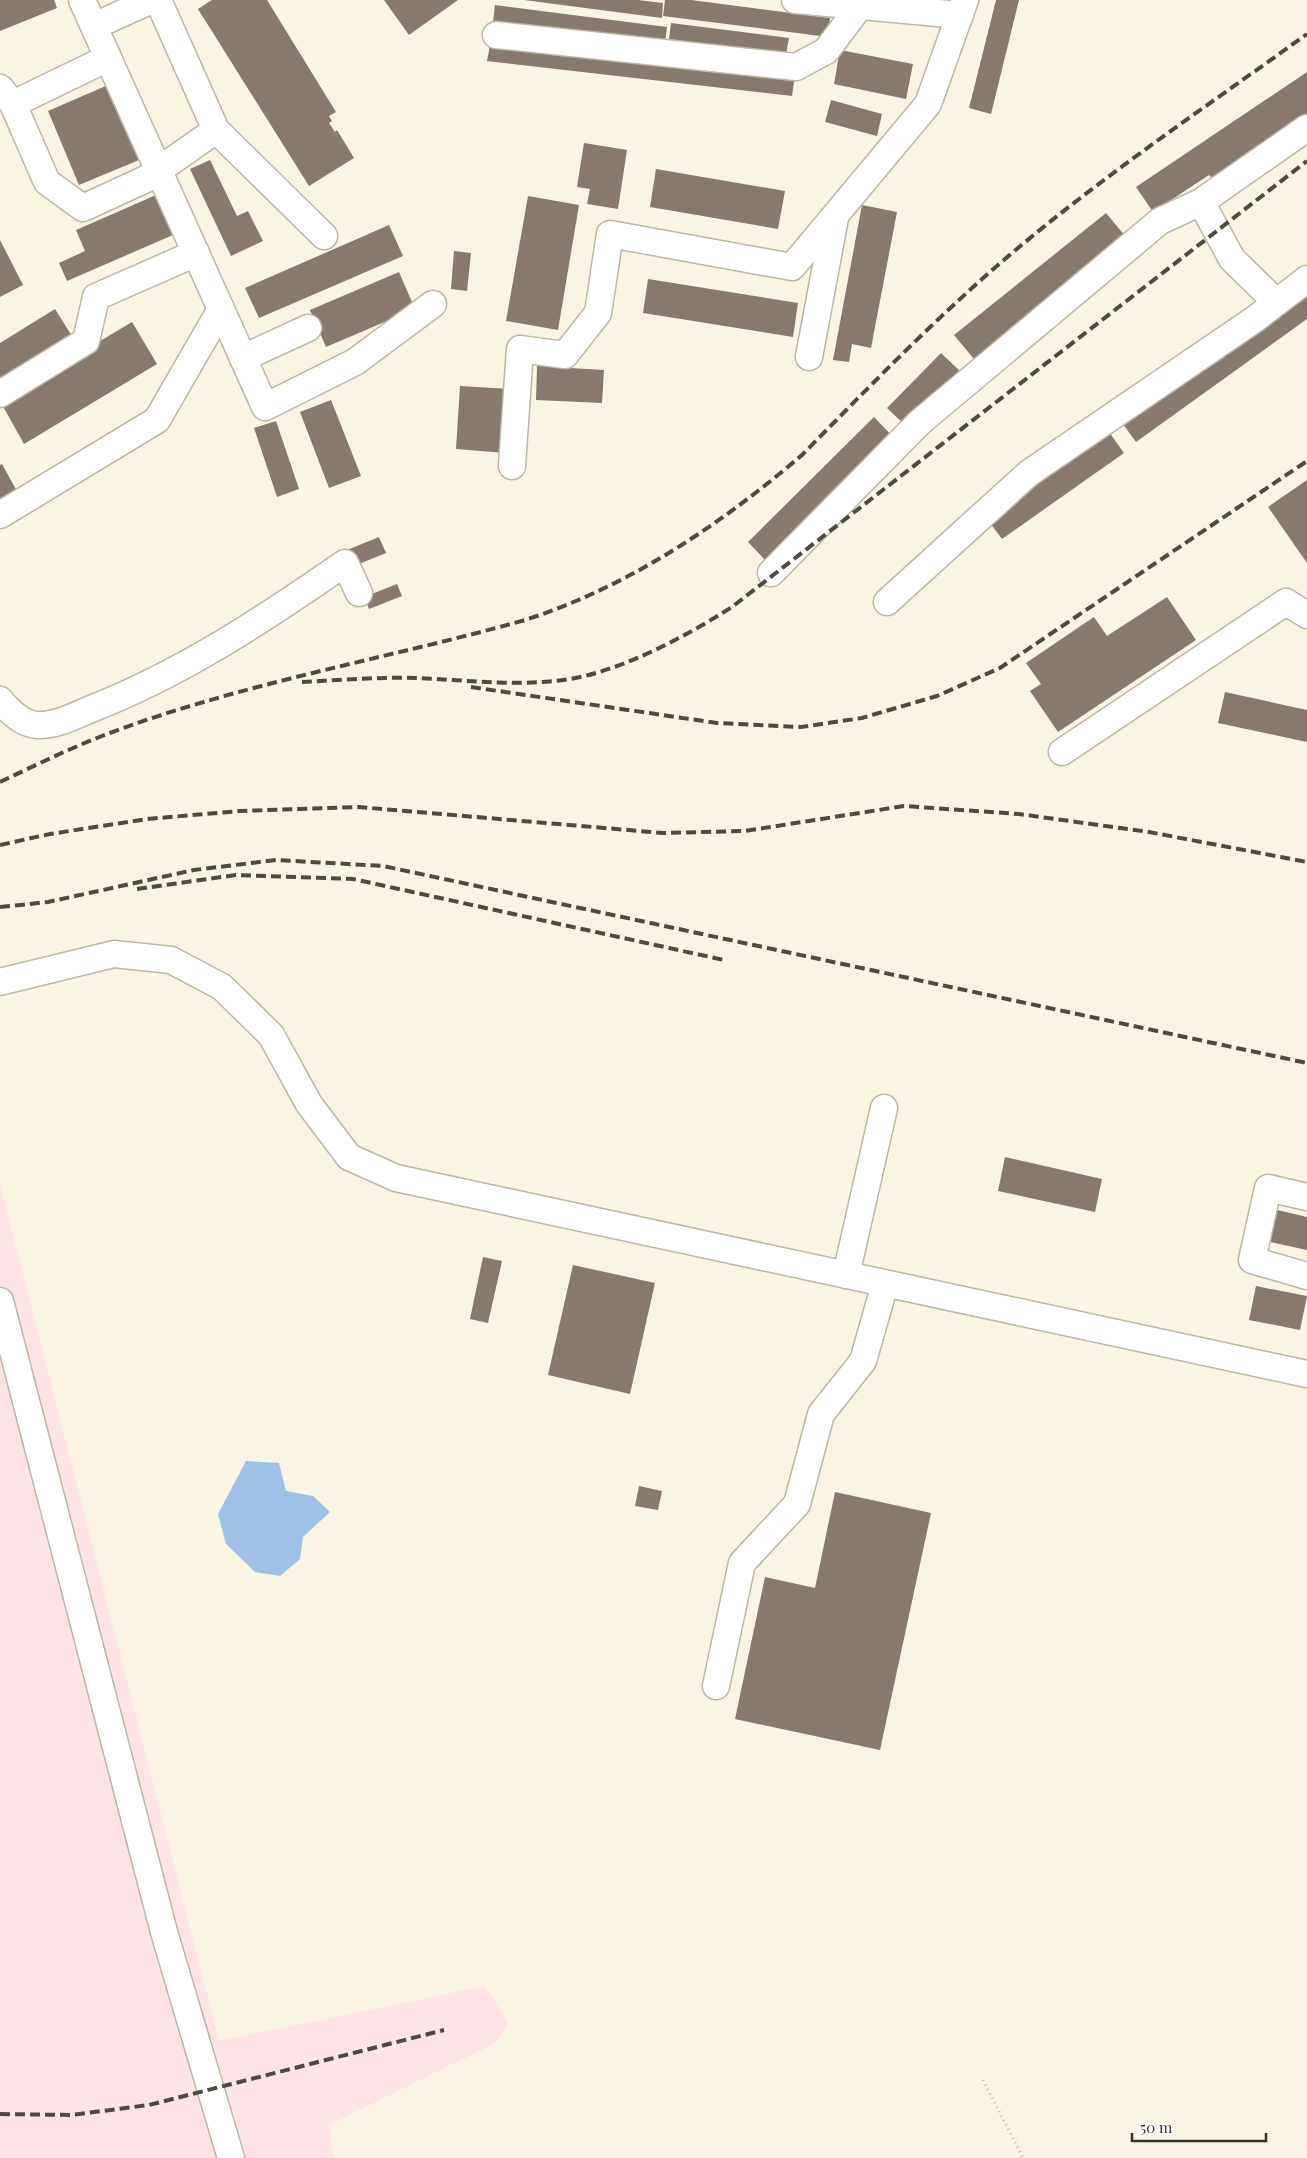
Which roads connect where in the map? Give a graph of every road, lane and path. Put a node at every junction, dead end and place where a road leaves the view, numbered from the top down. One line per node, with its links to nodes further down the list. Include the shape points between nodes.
1 (82, 0): 7 (street)
2 (152, 0): 7 (street)
3 (158, 0): 12 (street)
4 (795, 0): 5 (street)
5 (860, 6): 6 (street); 8 (street, via 826,51 796,67)
6 (963, 8): 15 (street, via 928,104)
7 (94, 26): 9 (street)
8 (496, 35)
9 (108, 58): 10 (street); 13 (street)
10 (7, 96): 13 (street, via 47,182 83,208)
11 (1307, 128): 14 (street)
12 (216, 130): 13 (street); 16 (street)
13 (158, 171): 17 (street)
14 (1201, 202): 19 (street, via 1232,259); 28 (street, via 1160,221 920,422)
15 (835, 216): 23 (street); 26 (street, via 792,267 610,234 598,313 565,355 520,349)
16 (324, 236)
17 (196, 254): 21 (street); 25 (street, via 96,297 86,341)
18 (1307, 279): 19 (street)
19 (1276, 302): 30 (street, via 1029,473)
20 (433, 304): 24 (street, via 354,362 265,407)
21 (221, 309): 24 (street); 27 (street, via 156,420)
22 (308, 328): 24 (street)
23 (809, 357)
24 (243, 358)
25 (0, 394)
26 (512, 466)
27 (0, 515)
28 (771, 573)
29 (359, 593): 32 (street, via 345,563 202,657 129,695 56,723 35,725 11,713)
30 (887, 602)
31 (1307, 615): 33 (street, via 1286,602)
32 (0, 700)
33 (1062, 752)
34 (0, 982): 37 (street, via 114,954 170,960 222,987 271,1036 309,1104 349,1157 396,1178)
35 (884, 1108): 37 (street)
36 (1307, 1197): 38 (street, via 1268,1188 1252,1260)
37 (846, 1275): 39 (street)
38 (1307, 1276)
39 (885, 1284): 41 (street); 42 (street, via 863,1361 821,1414 797,1504 742,1563)
40 (0, 1301): 44 (street, via 164,1932)
41 (1307, 1374)
42 (716, 1686)
43 (983, 2080): 45 (path)
44 (231, 2158)
45 (1023, 2158)

